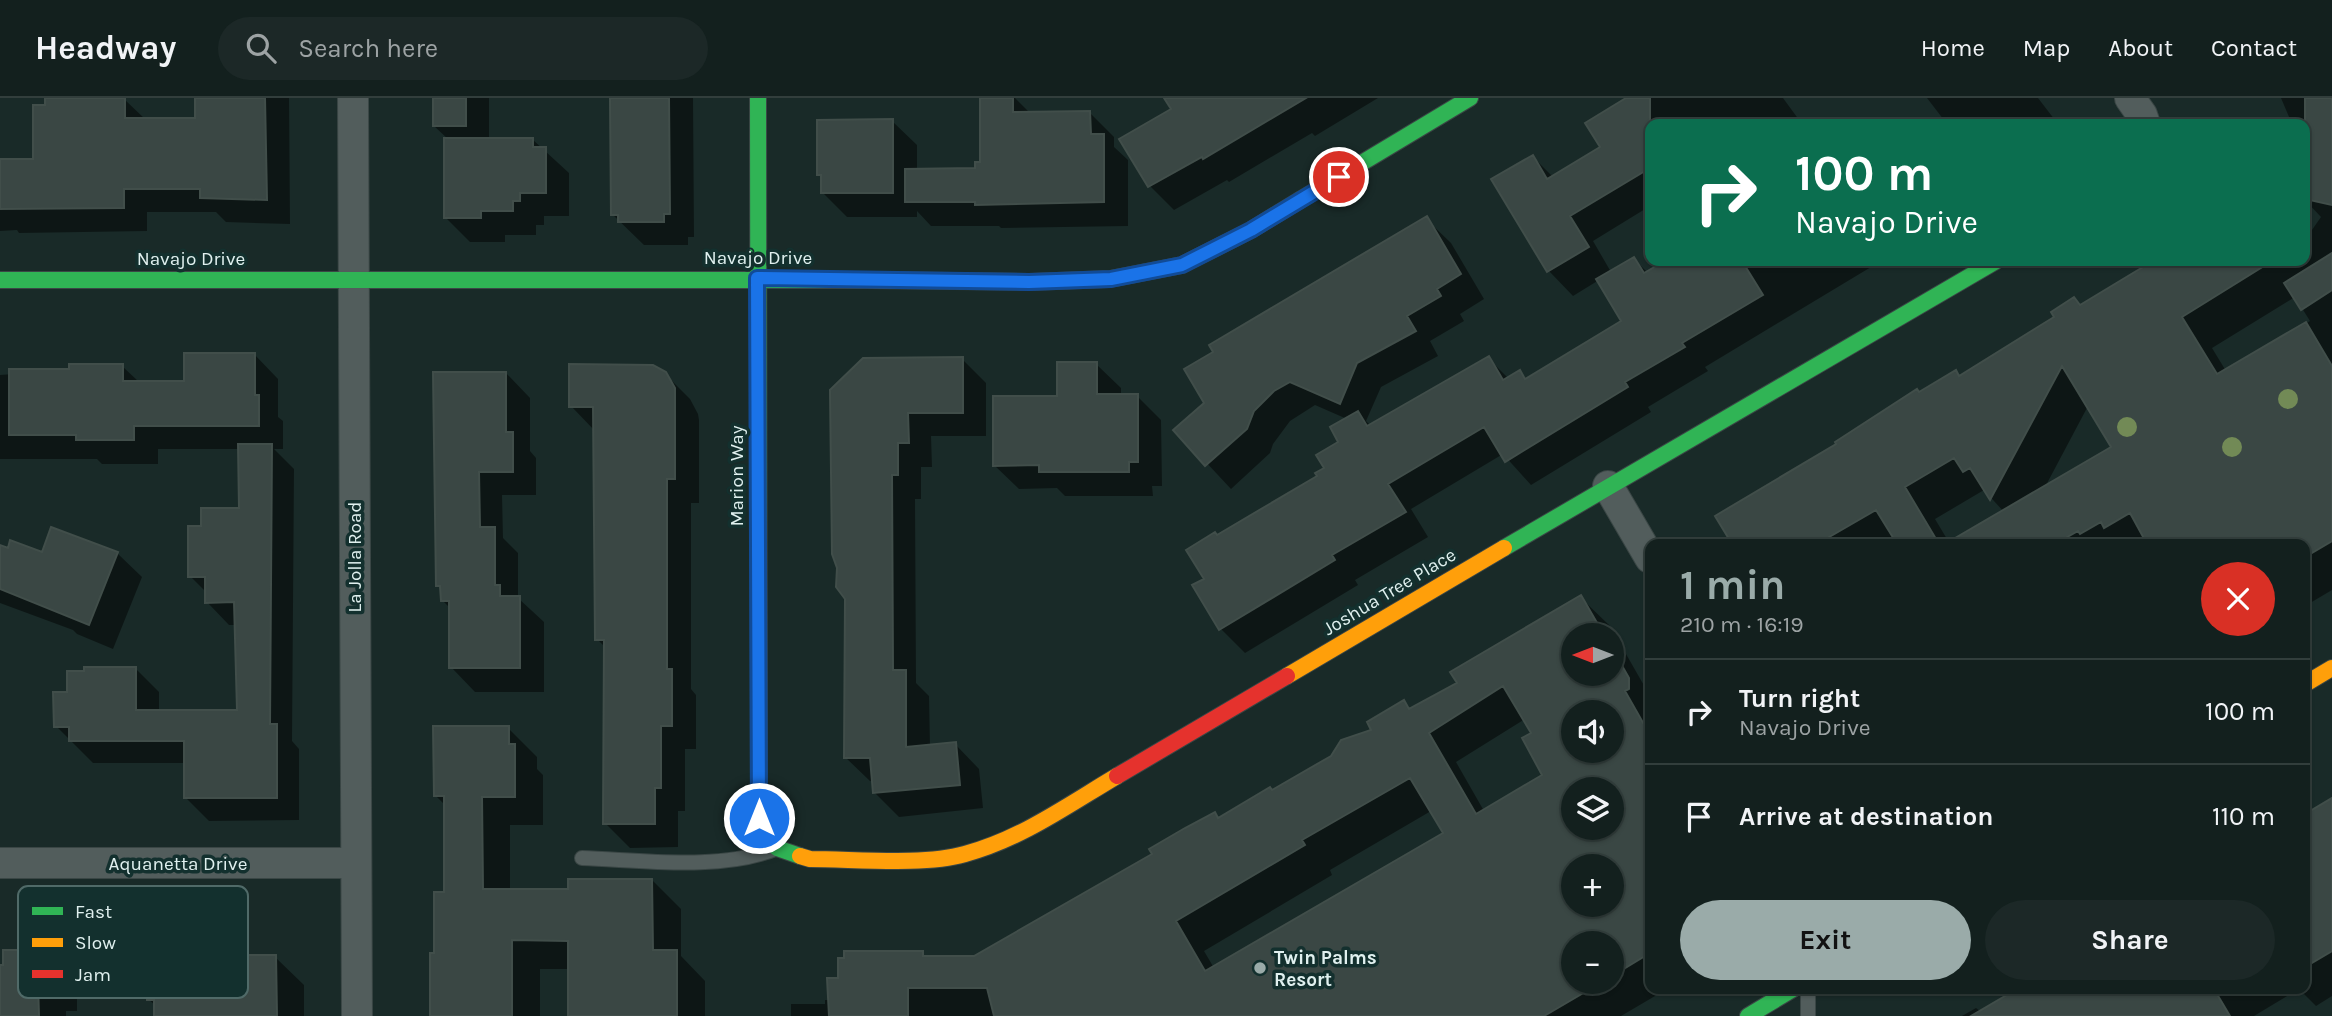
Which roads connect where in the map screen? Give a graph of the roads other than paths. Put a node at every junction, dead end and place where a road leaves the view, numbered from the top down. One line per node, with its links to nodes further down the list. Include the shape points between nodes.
1 (353, 98): 7 (street, La Jolla Road)
2 (758, 98): 8 (street, Marion Way)
3 (1470, 98): 8 (street, Navajo Drive, via 1251,230 1182,265 1111,279 1029,282)
4 (2130, 98): 5 (street)
5 (2143, 119)
6 (1987, 266): 10 (street, Joshua Tree Place)
7 (353, 278): 8 (street, Navajo Drive); 9 (street, Navajo Drive); 17 (street, La Jolla Road)
8 (757, 278): 14 (street, Marion Way, via 759,818)
9 (0, 280)
10 (1608, 486): 11 (street); 14 (street, Joshua Tree Place, via 1013,838 963,855 913,860 810,859)
11 (1645, 549)
12 (2332, 668): 13 (street)
13 (2310, 681)
14 (777, 848): 15 (lane, via 755,857 713,862)
15 (582, 858)
16 (0, 863): 17 (street, Aquanetta Drive)
17 (356, 863): 20 (street, La Jolla Road)
18 (1785, 994): 21 (street)
19 (1808, 994): 22 (lane)
20 (356, 1016)
21 (1748, 1016)
22 (1808, 1016)

